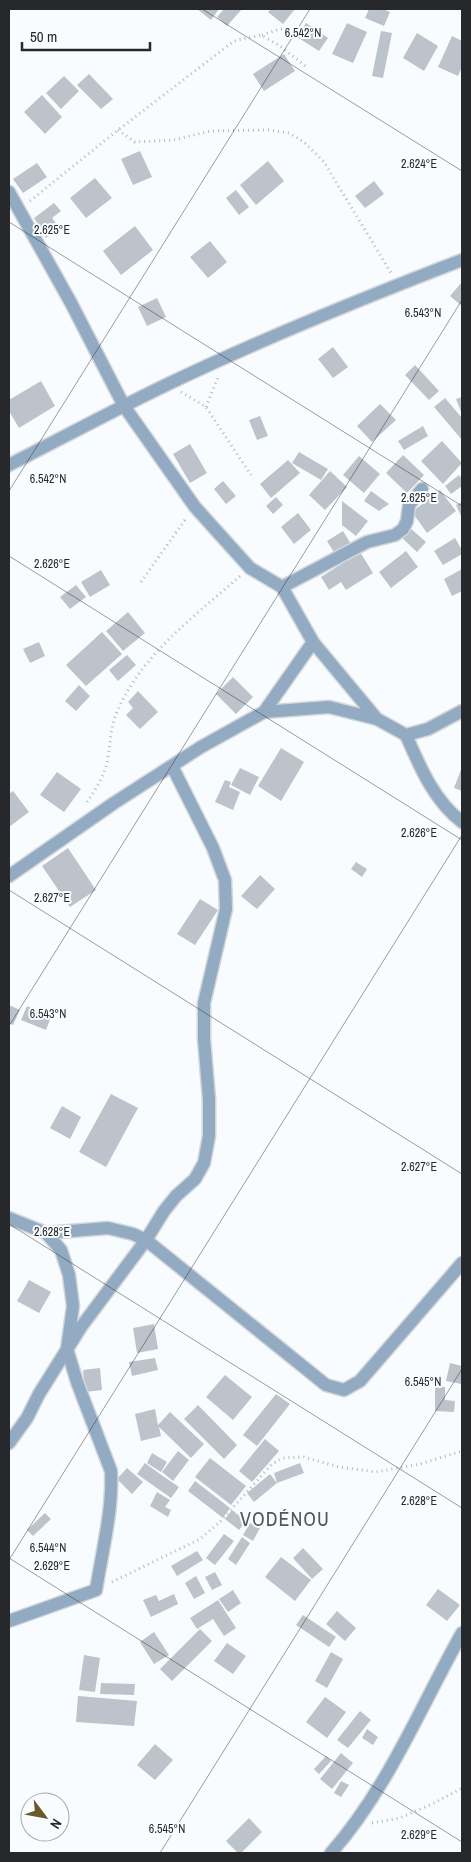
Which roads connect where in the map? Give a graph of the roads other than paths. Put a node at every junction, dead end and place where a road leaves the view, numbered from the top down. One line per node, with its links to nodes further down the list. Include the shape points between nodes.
1 (9, 192): 3 (street)
2 (462, 260): 3 (street, via 225,358)
3 (124, 406): 4 (street); 6 (street, via 195,507 250,568)
4 (9, 465)
5 (422, 489): 6 (street, via 409,505 403,529 395,535 367,542)
6 (282, 587): 7 (street)
7 (313, 642): 9 (street); 10 (street)
8 (462, 711): 11 (street, via 428,729)
9 (264, 712): 10 (street, via 330,707); 12 (street)
10 (378, 719): 11 (street)
11 (406, 735): 13 (street, via 424,776)
12 (172, 766): 14 (street); 17 (street, via 213,848 225,880 226,909 204,1003 209,1099 209,1136 204,1163 195,1179 164,1211)
13 (462, 822)
14 (9, 876)
15 (9, 1218): 16 (street)
16 (46, 1233): 17 (street, via 108,1228); 19 (street, via 61,1250 70,1274 73,1306)
17 (146, 1240): 18 (street, via 326,1385 344,1390 360,1381); 19 (street)
18 (462, 1263)
19 (67, 1349): 20 (street); 21 (street, via 110,1471 106,1528 96,1590)
20 (9, 1443)
21 (9, 1621)
22 (462, 1633): 23 (street, via 390,1769 354,1826)
23 (331, 1853)

